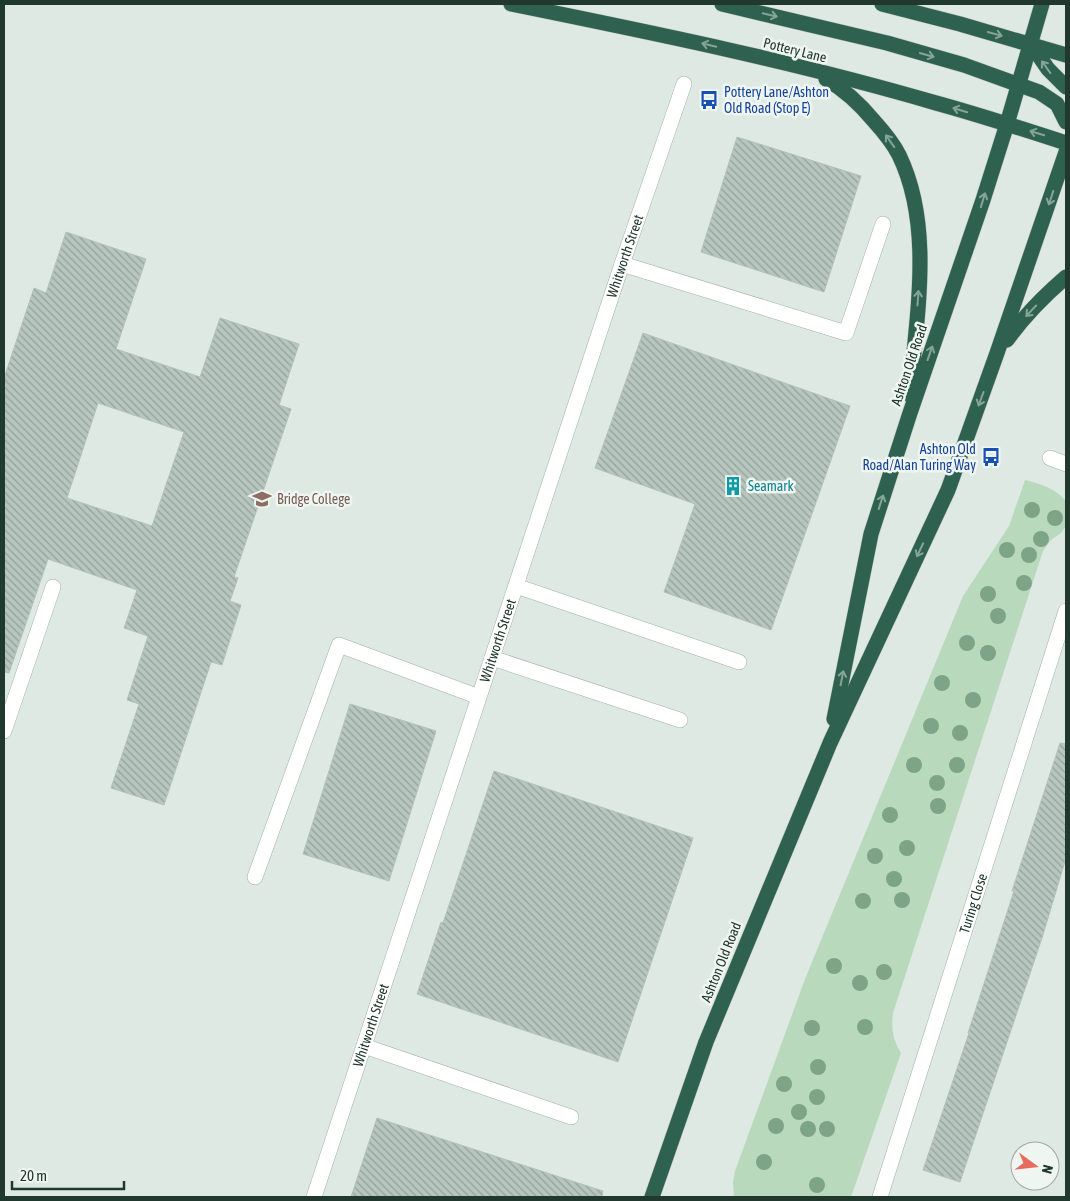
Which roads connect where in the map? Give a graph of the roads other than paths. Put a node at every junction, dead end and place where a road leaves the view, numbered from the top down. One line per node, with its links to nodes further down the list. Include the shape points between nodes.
1 (512, 4): 7 (highway, Pottery Lane, one-way to 1)
2 (722, 4): 9 (highway, one-way to 9, via 887,43)
3 (882, 4): 5 (highway, one-way to 5)
4 (1042, 4): 5 (highway, Ashton Old Road)
5 (1030, 43): 6 (highway); 9 (highway, Ashton Old Road); 10 (highway, one-way to 5, via 1048,69)
6 (1066, 55)
7 (807, 69): 12 (highway, Pottery Lane, one-way to 7); 19 (highway, one-way to 7, via 920,243 910,186 898,153 859,104 840,87)
8 (684, 84): 16 (street, Whitworth Street)
9 (1018, 84): 11 (highway, via 1057,104); 12 (highway, Ashton Old Road)
10 (1066, 87)
11 (1066, 122)
12 (1007, 124): 13 (highway, Pottery Lane, one-way to 12); 19 (highway, Ashton Old Road, one-way to 12)
13 (1066, 143)
14 (1066, 152): 18 (highway, Ashton Old Road, one-way to 18)
15 (882, 224): 16 (street, via 846,333)
16 (622, 264): 23 (street, Whitworth Street)
17 (1066, 277): 18 (highway, one-way to 18, via 1017,326)
18 (997, 353): 30 (highway, Ashton Old Road, one-way to 30, via 948,490)
19 (909, 416): 30 (highway, Ashton Old Road, one-way to 19, via 871,534)
20 (1050, 458): 21 (street)
21 (1066, 464)
22 (52, 586): 29 (street)
23 (516, 586): 25 (street, Whitworth Street); 26 (street)
24 (1066, 611): 36 (street, Turing Close)
25 (492, 658): 27 (street, Whitworth Street); 28 (street)
26 (739, 662)
27 (479, 697): 31 (street, via 339,645); 32 (street, Whitworth Street)
28 (680, 720)
29 (4, 731)
30 (830, 743): 35 (highway, Ashton Old Road, via 706,1042)
31 (255, 877)
32 (364, 1046): 33 (street); 34 (street, Whitworth Street)
33 (571, 1117)
34 (314, 1197)
35 (652, 1197)
36 (880, 1197)

